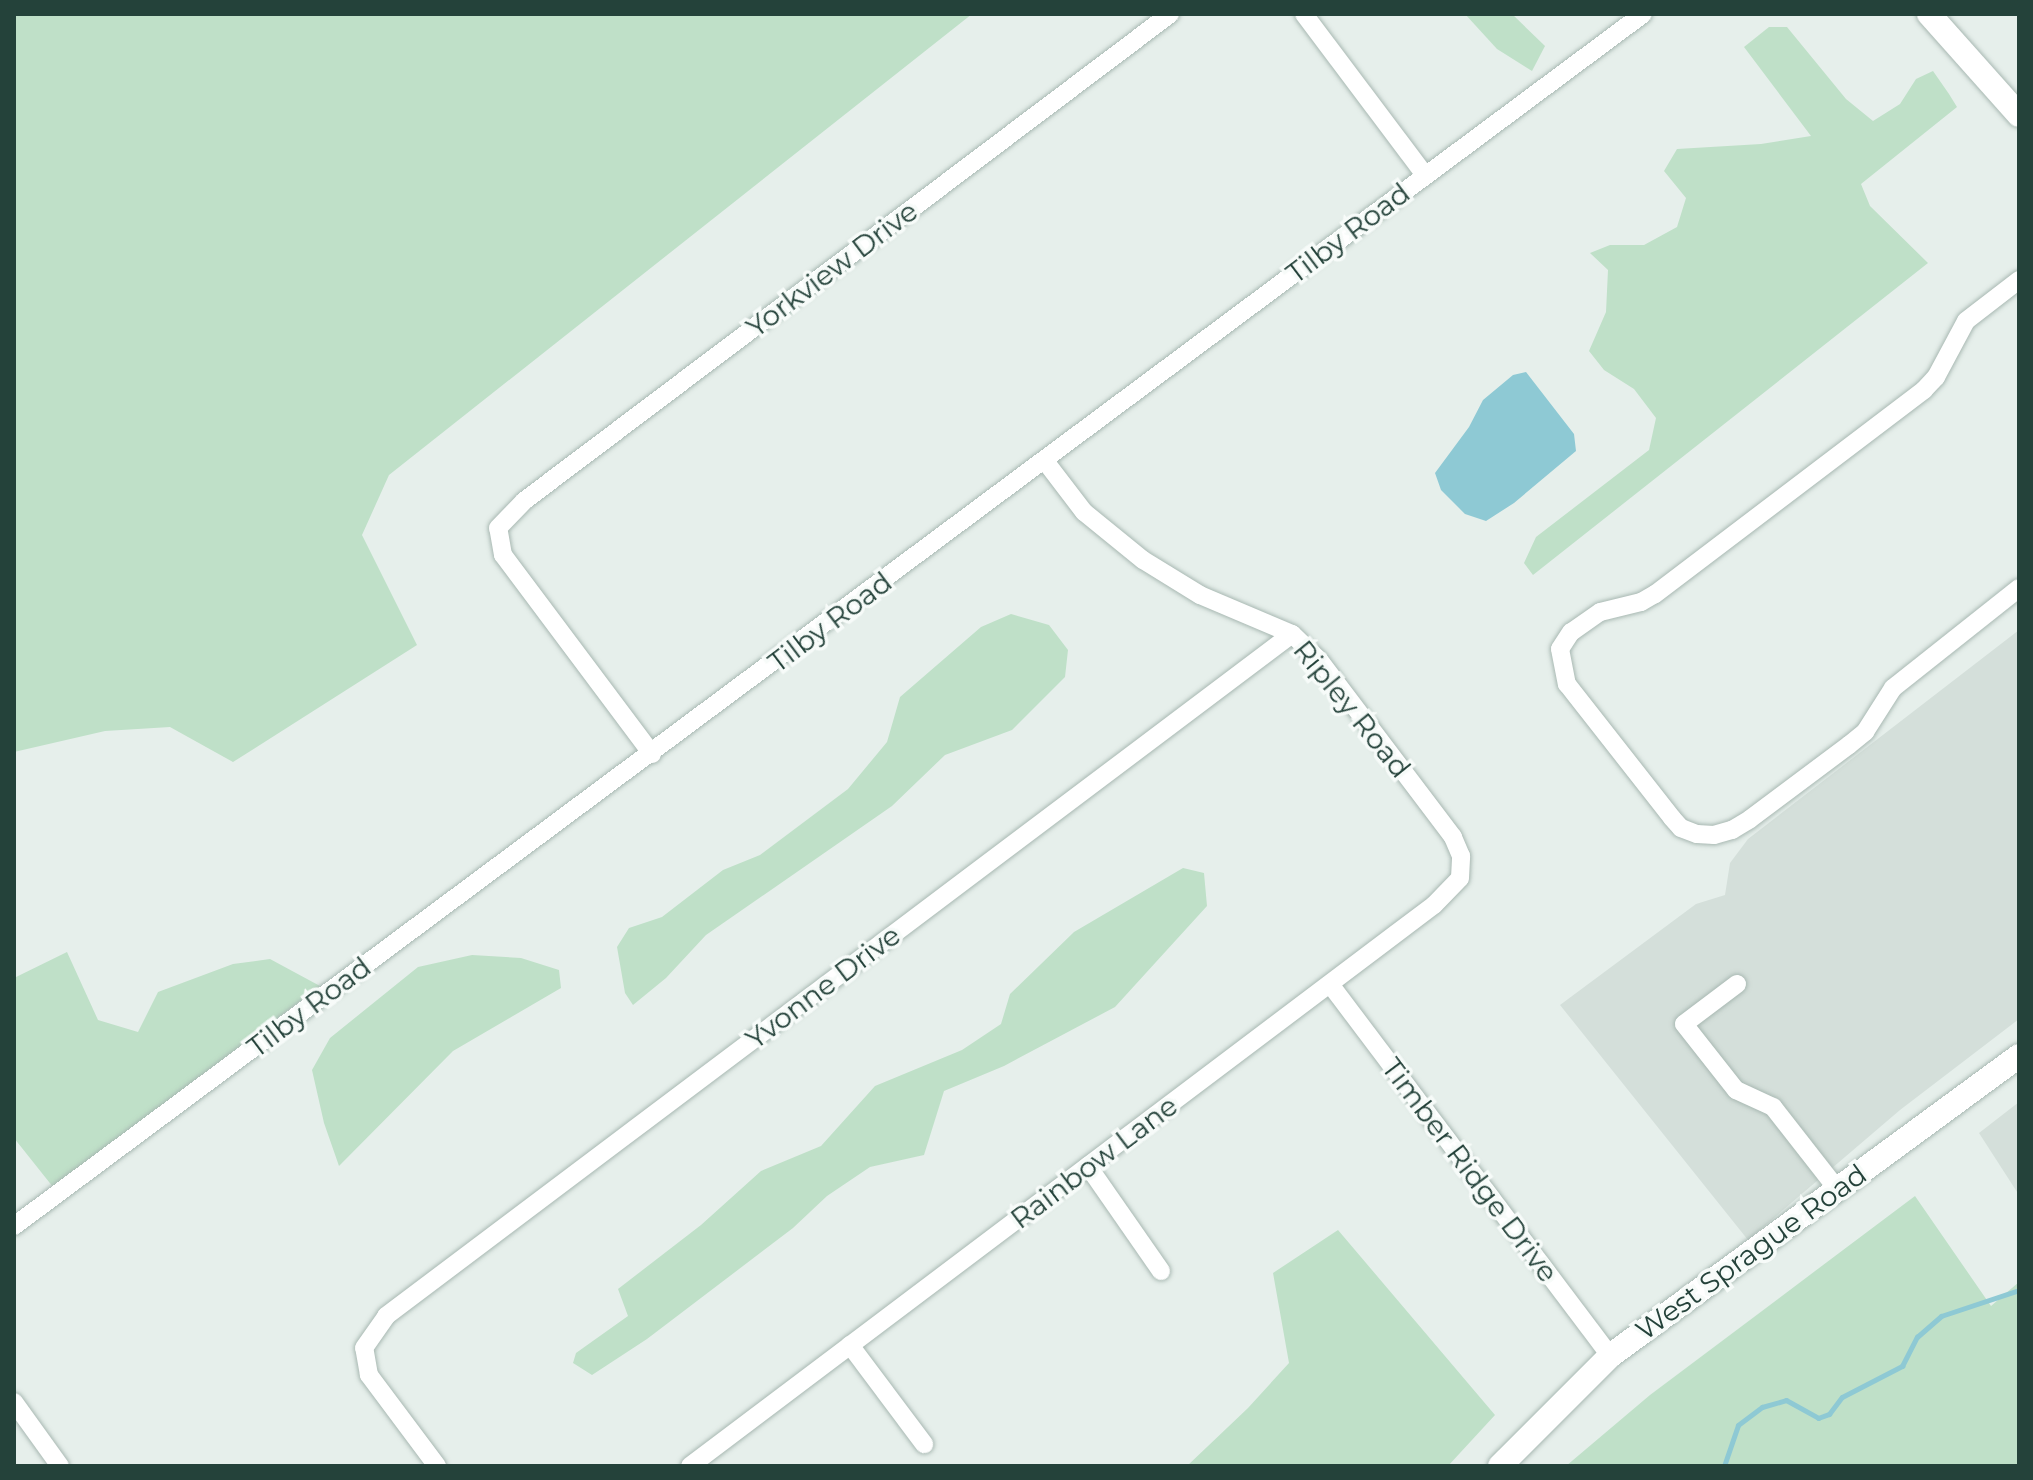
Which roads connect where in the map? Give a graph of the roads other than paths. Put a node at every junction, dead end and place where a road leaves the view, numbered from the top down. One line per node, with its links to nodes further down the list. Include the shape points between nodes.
1 (1170, 14): 11 (street, Yorkview Drive, via 524,501 498,528 503,555)
2 (1304, 14): 6 (street)
3 (1643, 14): 6 (street, Tilby Road)
4 (1929, 14): 5 (street)
5 (2019, 115)
6 (1425, 175): 8 (street, Tilby Road)
7 (2019, 280): 9 (street, via 1966,321 1924,390 1655,594 1600,612 1571,632 1560,649 1567,684 1672,818 1681,828 1714,835 1750,819 1849,745 1865,732 1893,688)
8 (1045, 461): 10 (street, Ripley Road, via 1084,512 1143,560 1200,595); 11 (street, Tilby Road)
9 (2019, 588)
10 (1292, 634): 12 (street, Ripley Road, via 1319,660); 25 (street, Yvonne Drive, via 386,1316 364,1348 369,1375)
11 (652, 754): 18 (street, Tilby Road)
12 (1453, 837): 13 (street, Rainbow Lane, via 1461,856 1460,878 1434,905)
13 (1330, 984): 16 (street, Rainbow Lane); 21 (street, Timber Ridge Drive)
14 (1737, 984): 17 (street, via 1684,1024 1736,1090 1773,1107)
15 (2019, 1056): 17 (street, West Sprague Road)
16 (1088, 1166): 19 (street); 20 (street, Rainbow Lane)
17 (1837, 1189): 21 (street, West Sprague Road)
18 (14, 1226)
19 (1161, 1271)
20 (850, 1345): 23 (street); 26 (street, Rainbow Lane)
21 (1610, 1356): 27 (street, West Sprague Road)
22 (14, 1402): 24 (street)
23 (924, 1444)
24 (60, 1466)
25 (437, 1466)
26 (690, 1466)
27 (1500, 1466)

